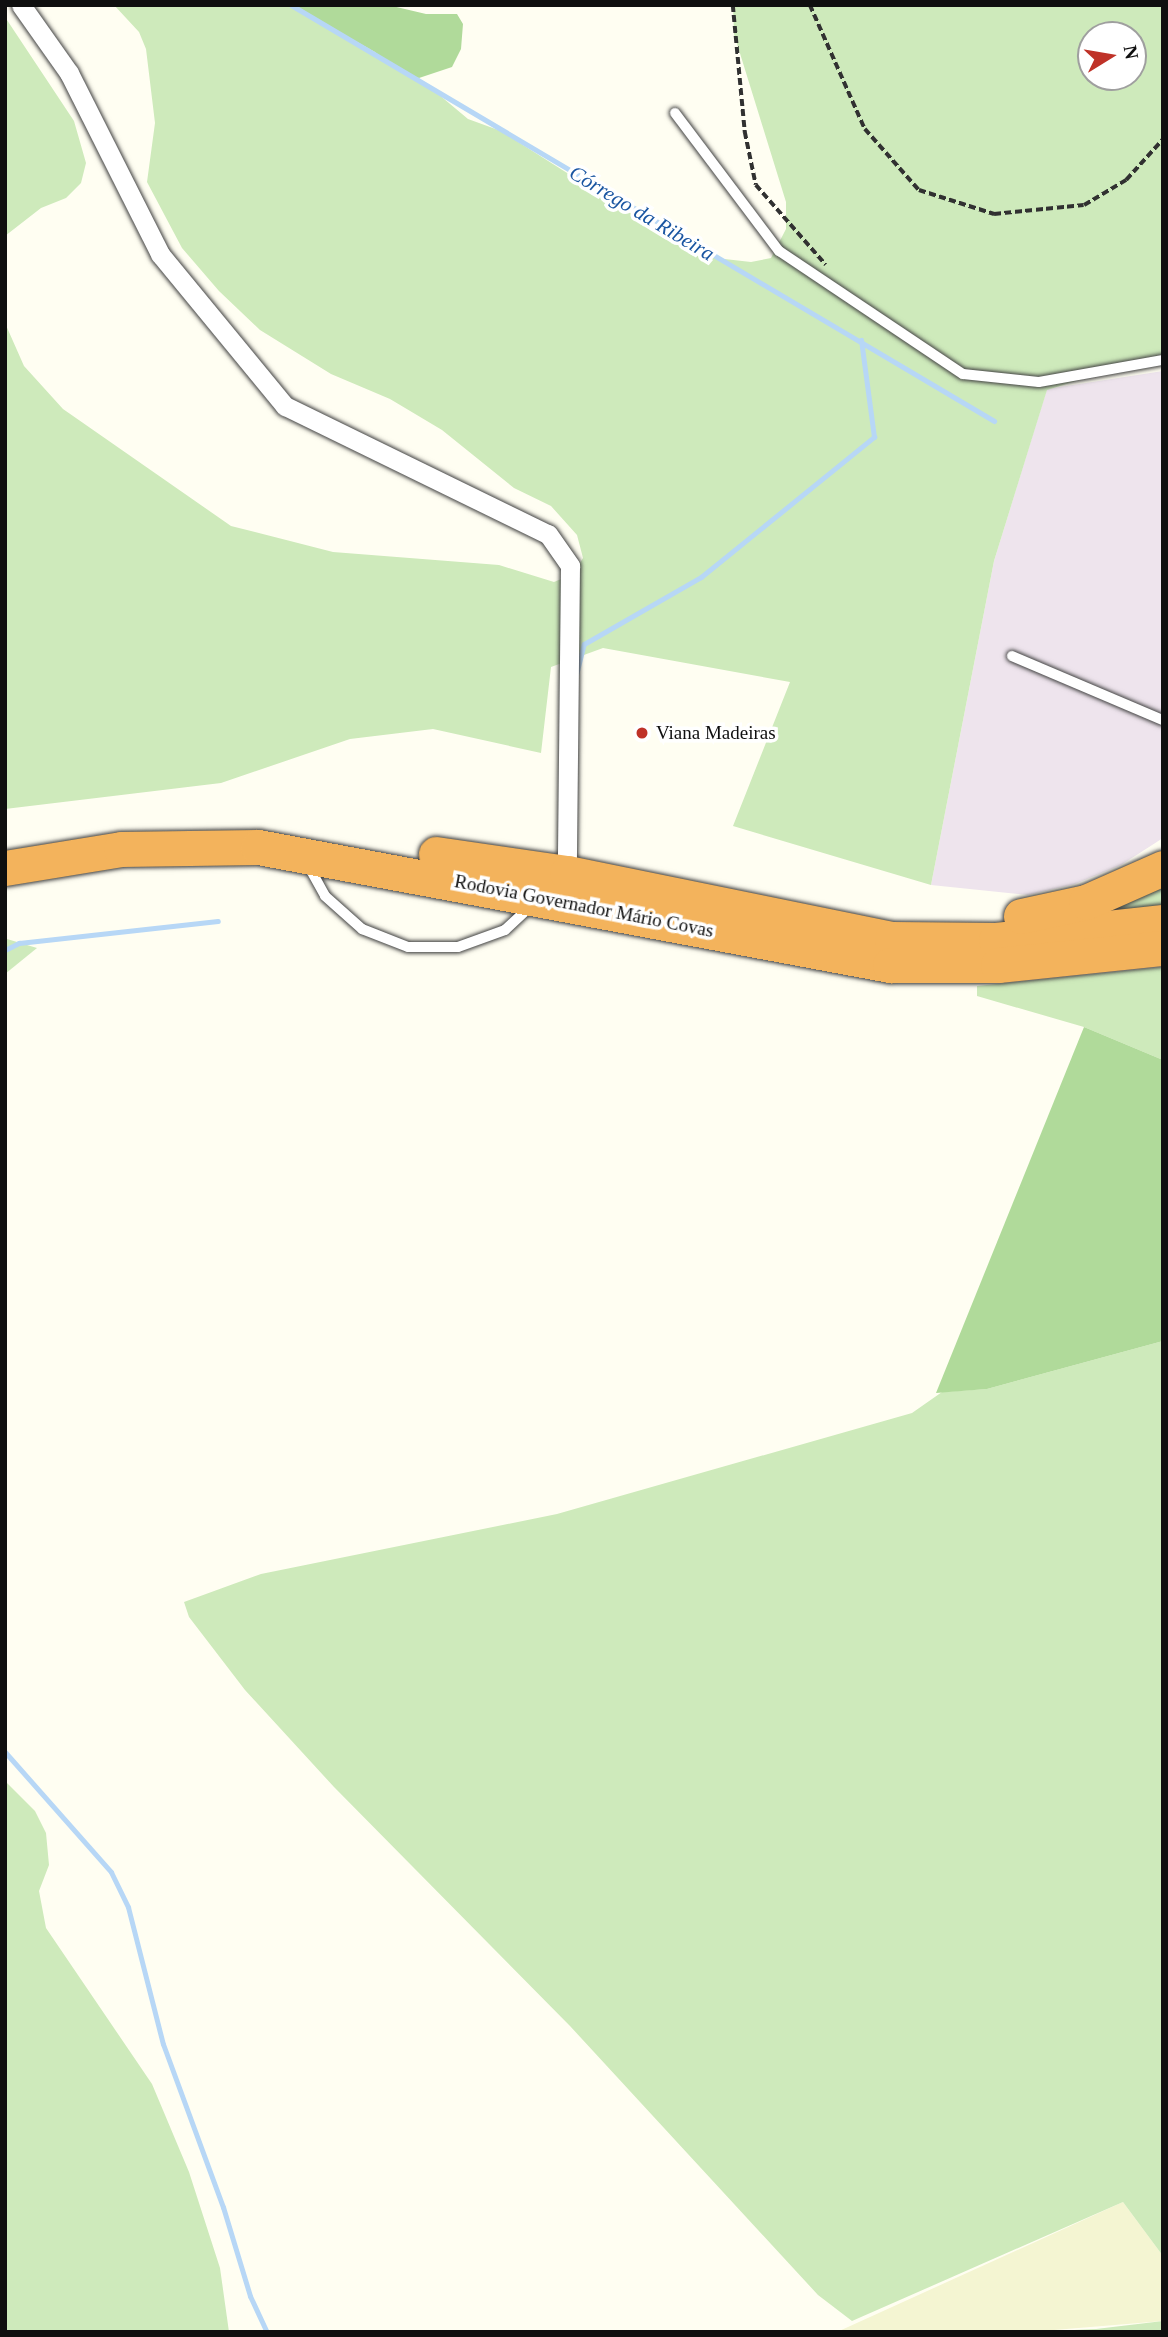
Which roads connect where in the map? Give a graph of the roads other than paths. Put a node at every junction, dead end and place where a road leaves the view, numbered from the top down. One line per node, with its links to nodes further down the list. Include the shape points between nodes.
1 (21, 5): 10 (street, via 69,73 160,254 285,406 548,534 570,566)
2 (675, 113): 3 (lane, via 779,251 963,374 1040,382)
3 (1163, 360)
4 (1013, 656): 5 (lane)
5 (1163, 720)
6 (5, 847): 10 (highway, Rodovia Governador Mário Covas, via 126,828 261,828)
7 (301, 852): 8 (highway, Rodovia Governador Mário Covas, via 170,845 64,855); 10 (highway, Rodovia Governador Mário Covas); 10 (lane, via 325,896 362,929 408,947 458,947 505,930)
8 (5, 868)
9 (1163, 868): 11 (highway, via 1077,905 957,923 798,914)
10 (554, 885): 11 (highway, Rodovia Governador Mário Covas); 13 (highway, Rodovia Governador Mário Covas, via 890,965 998,965)
11 (653, 893): 12 (highway, Rodovia Governador Mário Covas, via 857,935 928,942 996,940)
12 (1163, 922)
13 (1163, 948)

